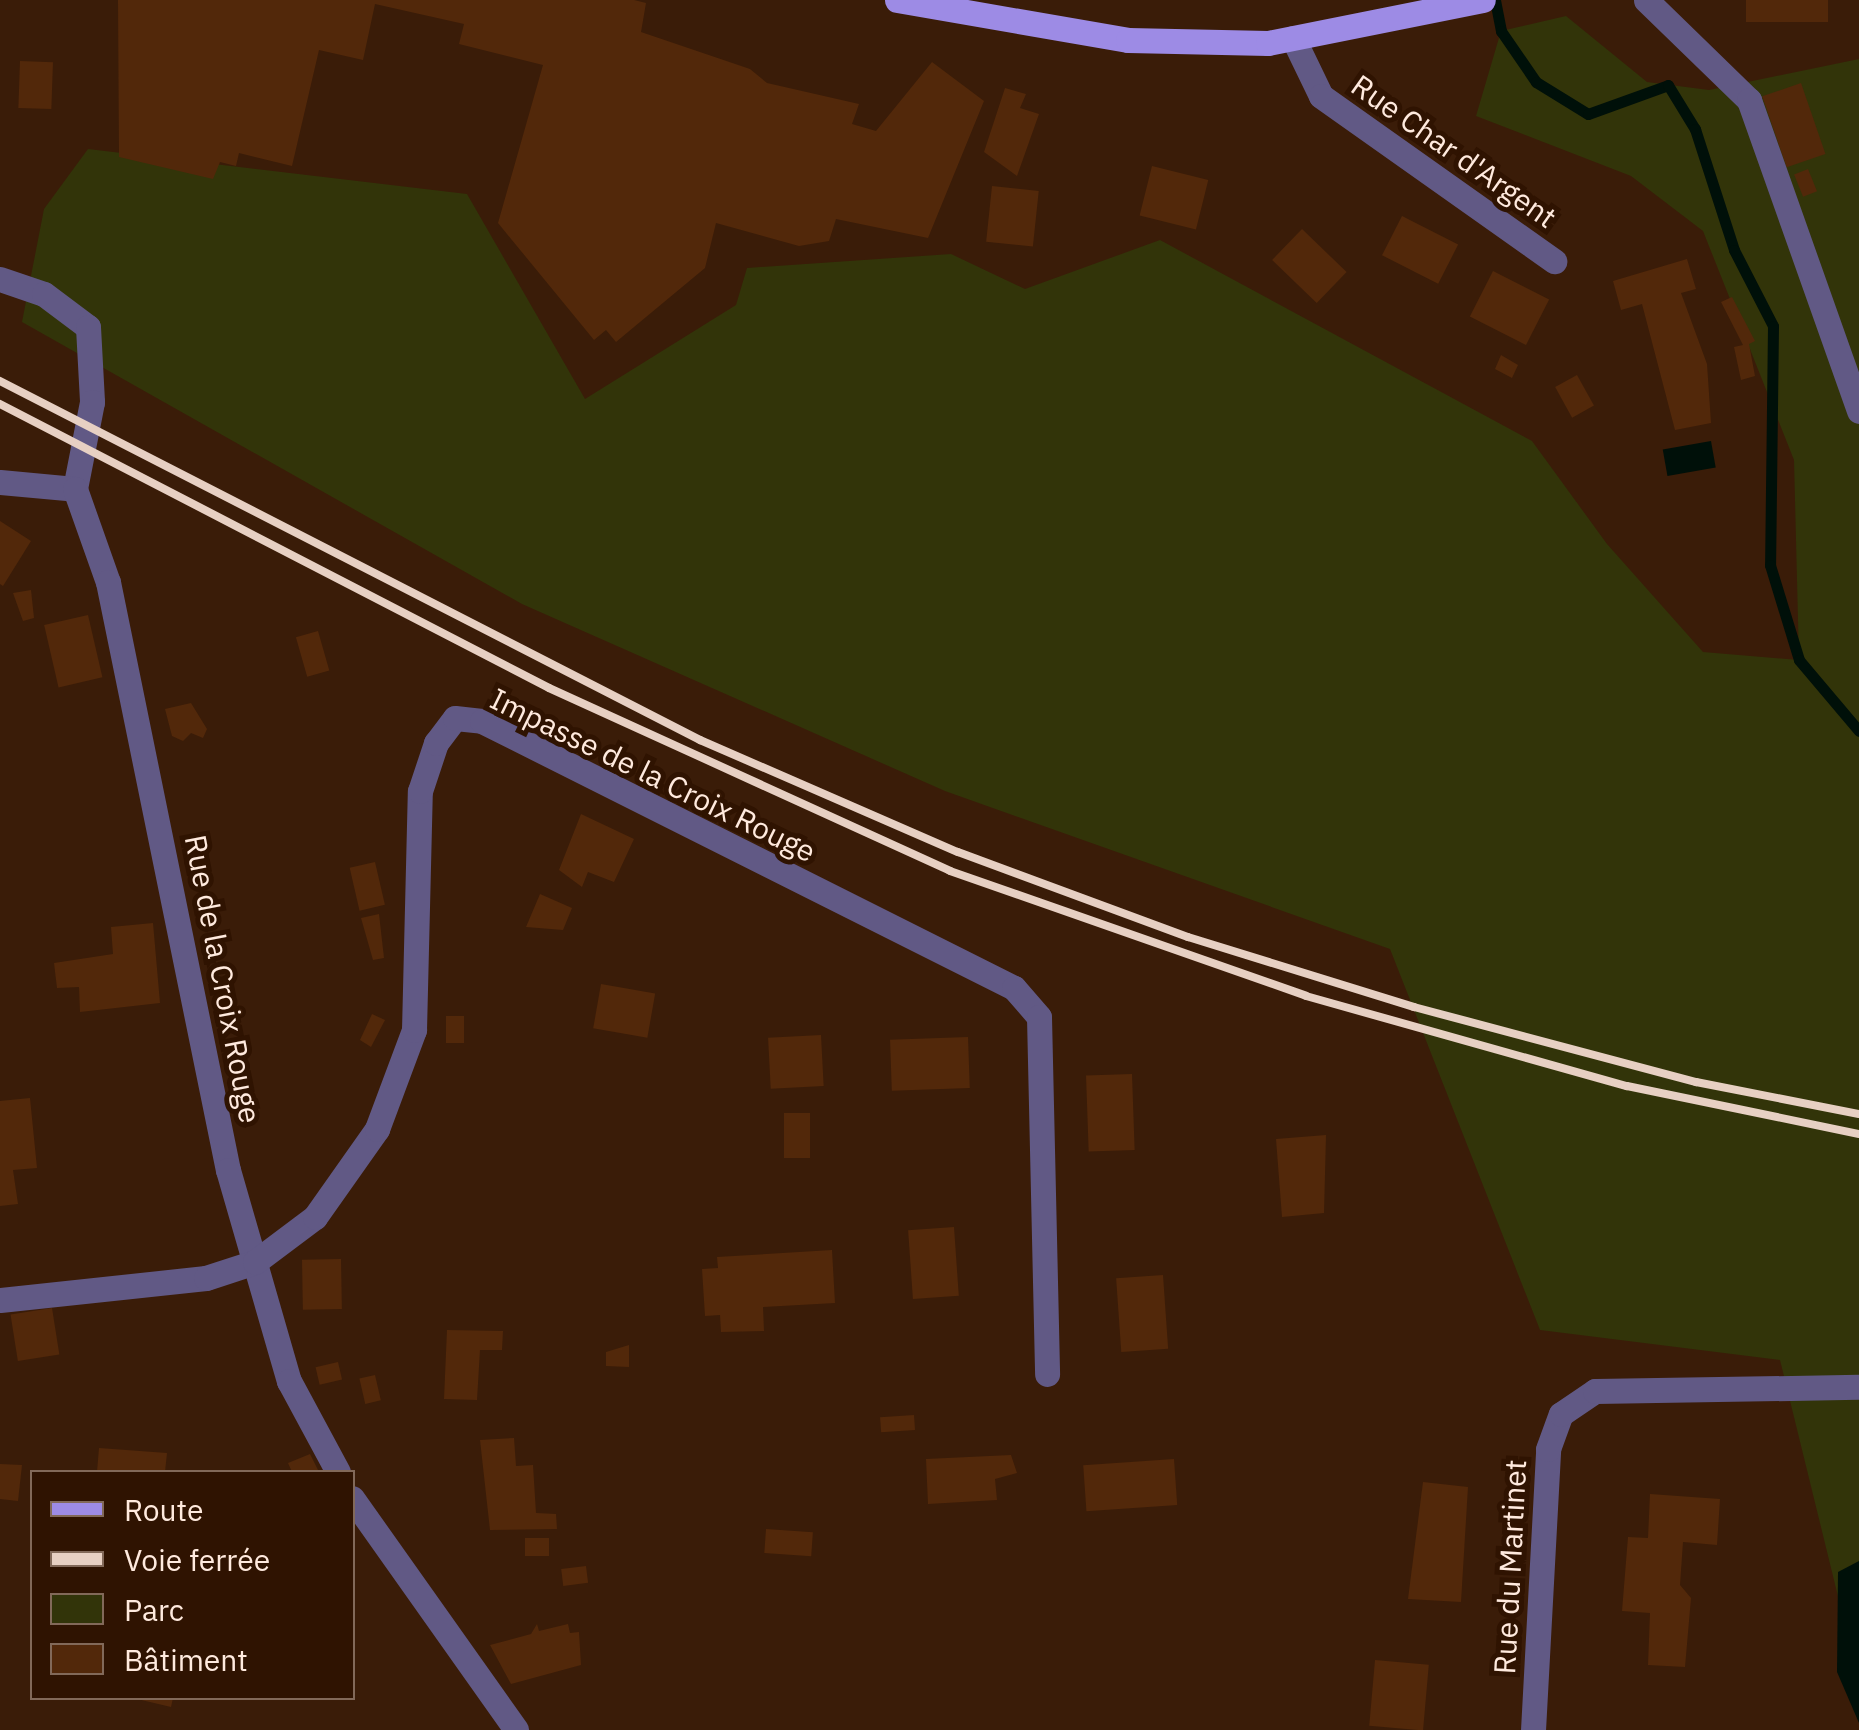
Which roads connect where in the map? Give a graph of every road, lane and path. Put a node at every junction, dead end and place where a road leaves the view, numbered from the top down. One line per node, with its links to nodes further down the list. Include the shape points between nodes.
1 (897, 0): 4 (main road, Rue Char d'Argent, via 1128,40)
2 (1483, 0): 4 (main road, Rue Char d'Argent)
3 (1646, 0): 7 (street, via 1749,100)
4 (1293, 38): 5 (street, Rue Char d'Argent, via 1321,96)
5 (1554, 261)
6 (0, 279): 9 (street, via 44,294 88,326 92,402)
7 (1859, 411)
8 (0, 482): 9 (street)
9 (74, 489): 10 (street, Rue de la Croix Rouge, via 108,582 228,1170)
10 (255, 1262): 11 (street, via 206,1278); 12 (street, Impasse de la Croix Rouge, via 315,1217 377,1129 414,1030 420,791 436,742 455,718 482,721 1014,988 1038,1017); 14 (street, Rue de la Croix Rouge, via 289,1382)
11 (0, 1300)
12 (1047, 1374)
13 (1859, 1386): 17 (street, Rue du Martinet, via 1595,1391 1561,1414 1548,1449)
14 (337, 1470)
15 (355, 1502): 16 (street)
16 (516, 1730)
17 (1533, 1730)

